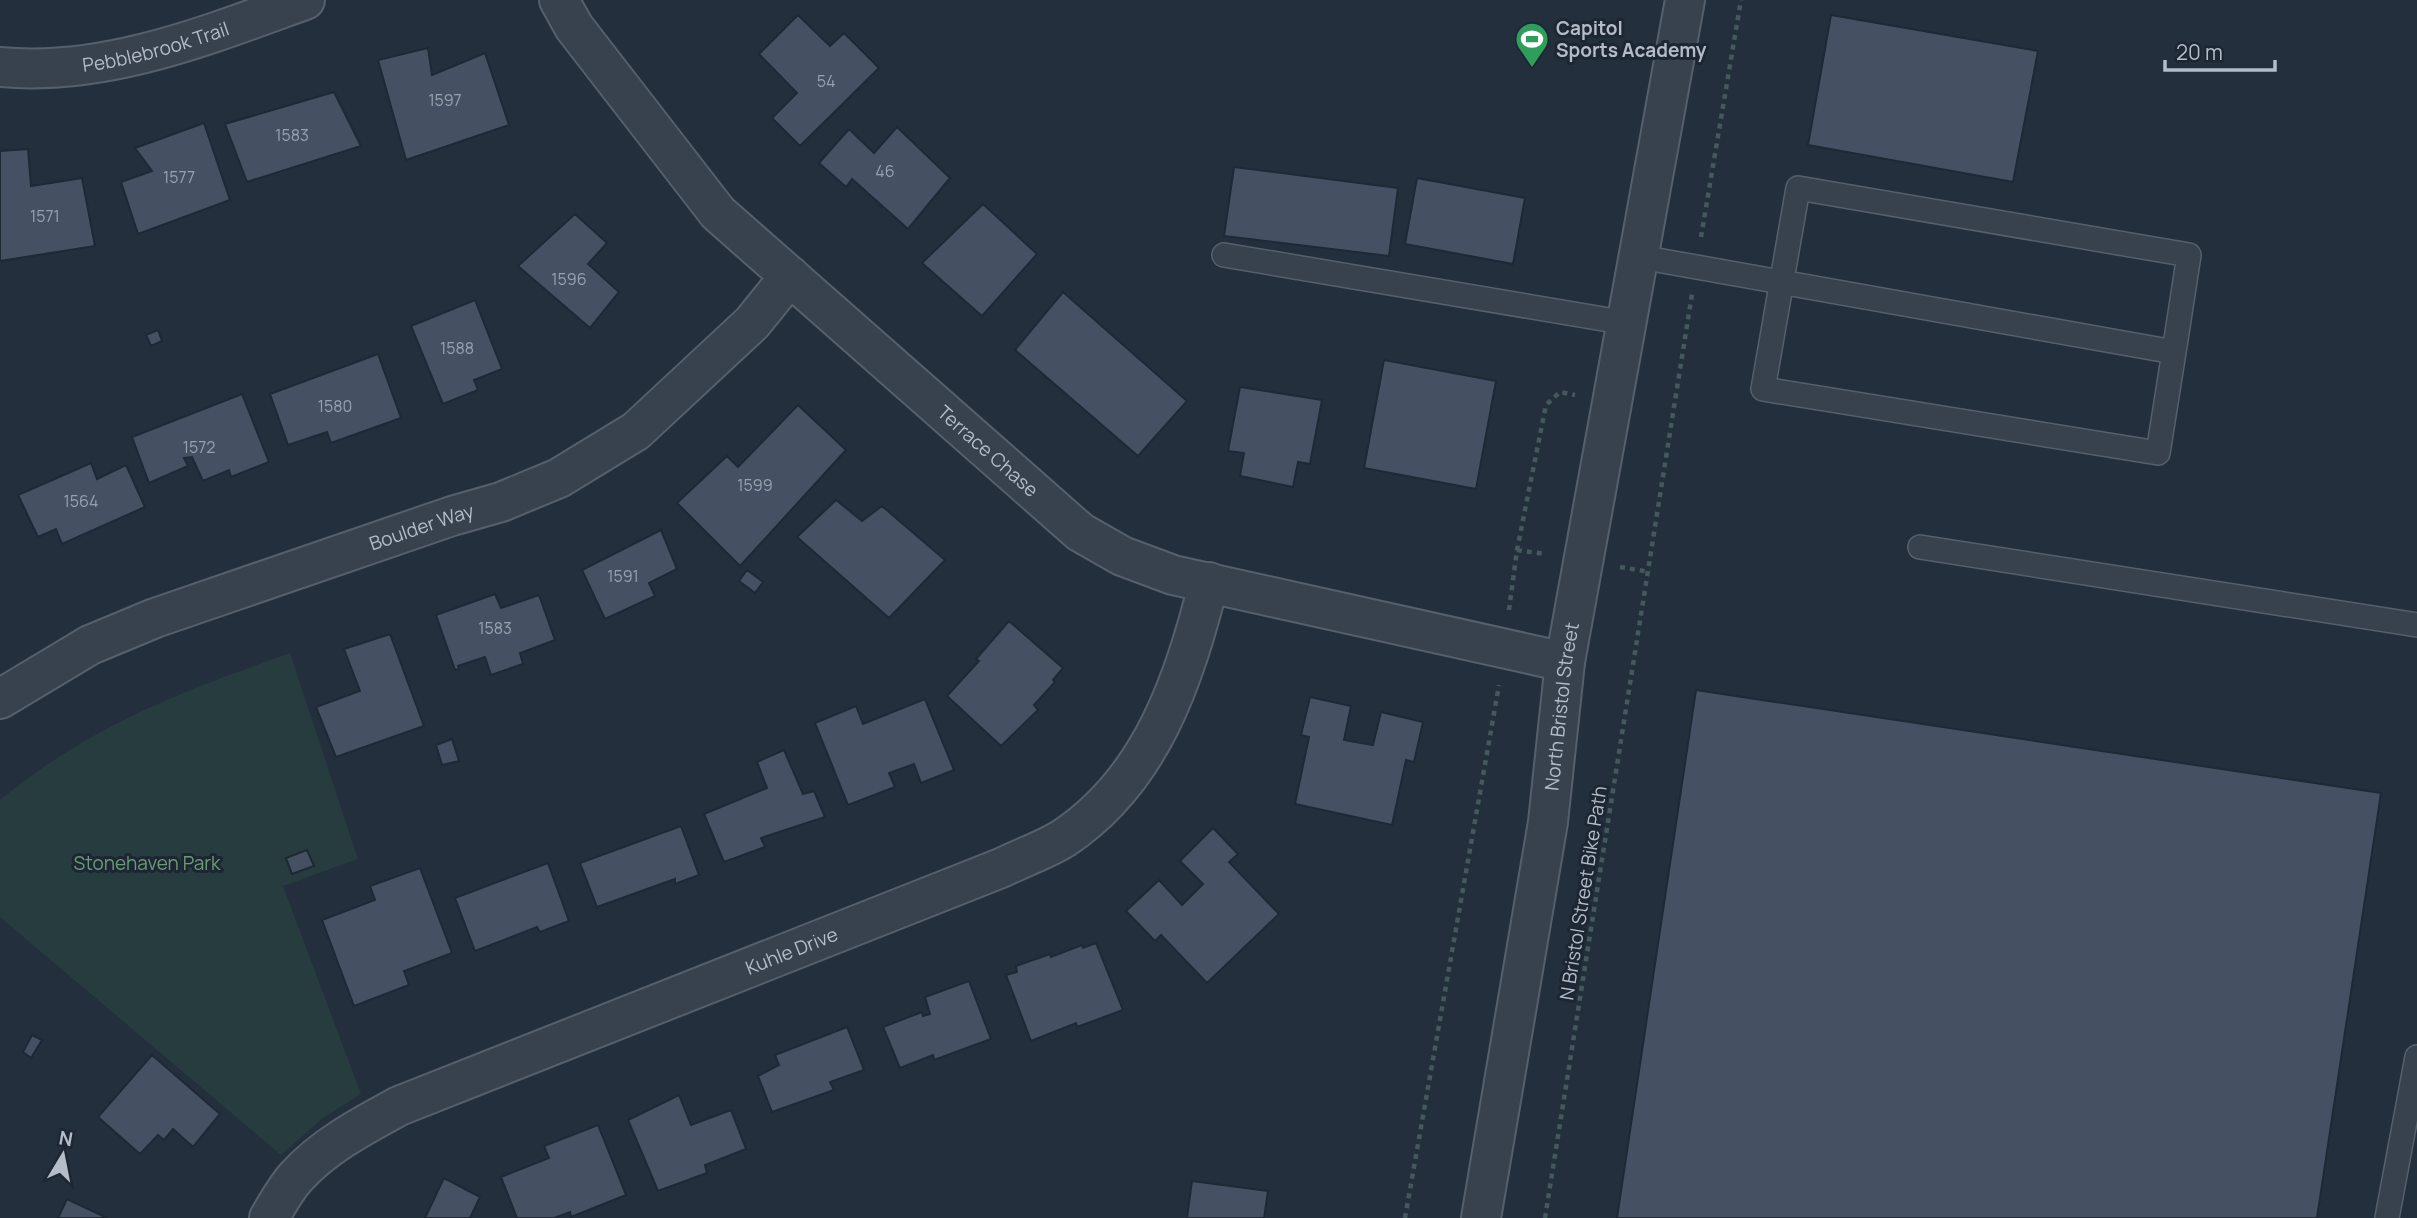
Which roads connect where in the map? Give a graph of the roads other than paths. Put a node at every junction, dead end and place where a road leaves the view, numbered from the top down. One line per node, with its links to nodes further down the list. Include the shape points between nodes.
1 (305, 0): 4 (street, Pebblebrook Trail, via 176,47 39,71)
2 (559, 0): 7 (street, Terrace Chase, via 574,27 718,213)
3 (1685, 0): 6 (street, North Bristol Street)
4 (0, 67)
5 (1224, 256): 9 (lane)
6 (1640, 257): 8 (lane); 9 (street, North Bristol Street)
7 (790, 276): 12 (street, Terrace Chase, via 1080,532 1122,556 1173,575); 15 (street, Boulder Way, via 752,323 636,431 559,478 155,618 90,645)
8 (1781, 282): 10 (lane); 10 (lane, via 1798,188 2189,255); 10 (lane, via 1763,388 2158,453)
9 (1628, 323): 14 (street, North Bristol Street)
10 (2174, 352)
11 (1920, 547): 13 (lane)
12 (1209, 582): 14 (street, Terrace Chase); 17 (street, Kuhle Drive, via 1193,646 1169,711 1110,800 1063,838 1001,868 399,1106 349,1133 315,1159 294,1179)
13 (2417, 625)
14 (1565, 662): 18 (street, North Bristol Street, via 1548,822)
15 (0, 699)
16 (2417, 1057): 19 (lane)
17 (268, 1218)
18 (1481, 1218)
19 (2387, 1218)

